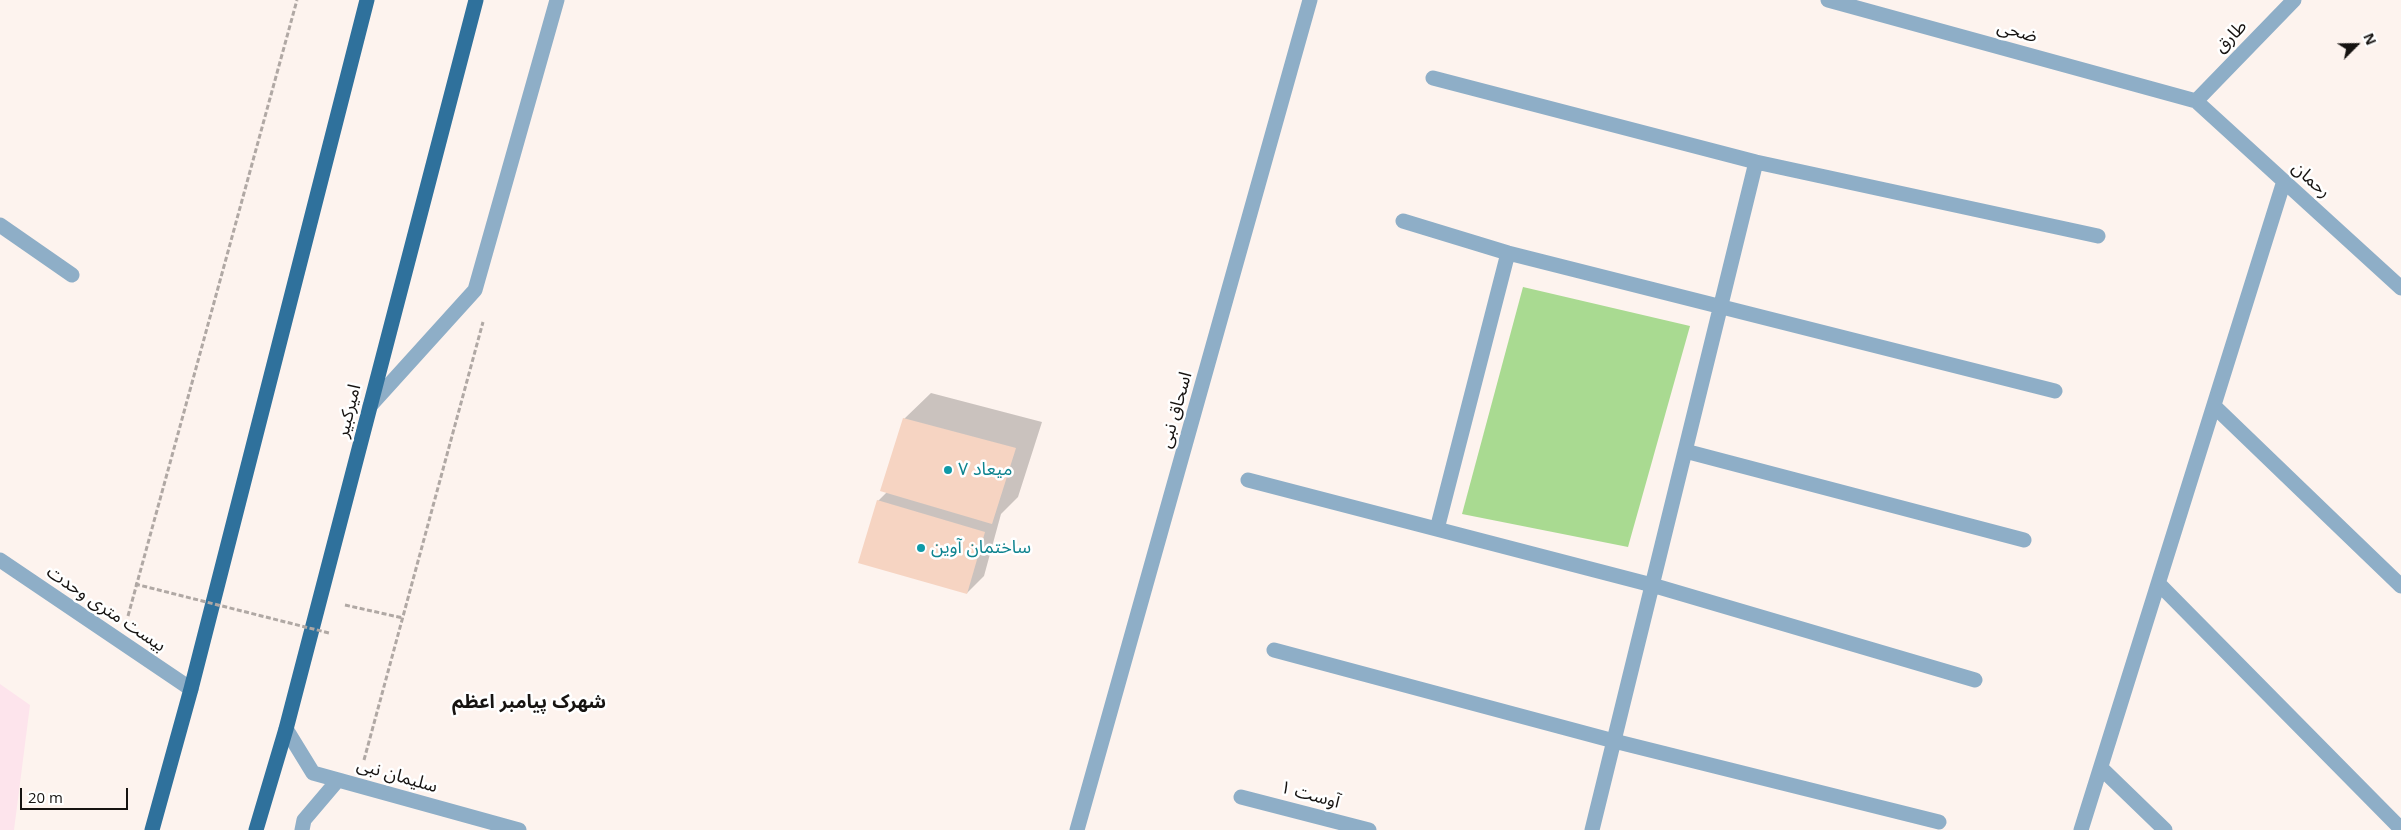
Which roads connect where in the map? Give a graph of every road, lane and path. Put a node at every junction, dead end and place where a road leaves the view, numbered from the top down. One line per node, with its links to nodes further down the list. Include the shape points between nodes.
1 (297, 0): 28 (path)
2 (367, 0): 38 (main road)
3 (476, 0): 21 (main road, امیرکبیر)
4 (557, 0): 21 (street, via 475,290)
5 (1310, 0): 51 (street, اسحاق نبی)
6 (1828, 0): 9 (street, ضحی)
7 (2294, 0): 9 (street, طارق)
8 (1433, 78): 10 (street)
9 (2196, 101): 11 (street, رحمان)
10 (1756, 162): 14 (street); 18 (street)
11 (2284, 181): 17 (street, رحمان); 22 (street)
12 (1403, 221): 15 (street)
13 (0, 224): 16 (street)
14 (2098, 236)
15 (1508, 253): 18 (street); 25 (street)
16 (72, 275)
17 (2401, 288)
18 (1720, 308): 20 (street); 23 (street)
19 (485, 314): 34 (path)
20 (2055, 391)
21 (370, 406): 39 (main road, امیرکبیر)
22 (2214, 406): 29 (street); 31 (street)
23 (1685, 451): 26 (street); 30 (street)
24 (1248, 480): 25 (street)
25 (1437, 530): 30 (street)
26 (2024, 540)
27 (0, 560): 38 (street, بیست متری وحدت)
28 (135, 584): 33 (path); 35 (path, bridge)
29 (2158, 584): 41 (street); 46 (street)
30 (1652, 585): 37 (street); 40 (street)
31 (2401, 586)
32 (346, 605): 34 (path)
33 (130, 611)
34 (403, 618): 43 (path)
35 (329, 633)
36 (1274, 650): 40 (street)
37 (1975, 680)
38 (191, 689): 47 (main road)
39 (286, 729): 42 (street, سلیمان نبی, via 314,773); 48 (main road, امیرکبیر)
40 (1614, 741): 45 (street); 53 (street)
41 (2101, 768): 54 (street); 55 (street)
42 (338, 780): 43 (street, سلیمان نبی); 49 (street, via 304,820)
43 (358, 785): 50 (street, سلیمان نبی)
44 (1241, 797): 52 (street, آوست ١)
45 (1939, 822)
46 (2401, 829)
47 (152, 830)
48 (256, 830)
49 (302, 830)
50 (519, 830)
51 (1077, 830)
52 (1369, 830)
53 (1592, 830)
54 (2082, 830)
55 (2165, 830)

